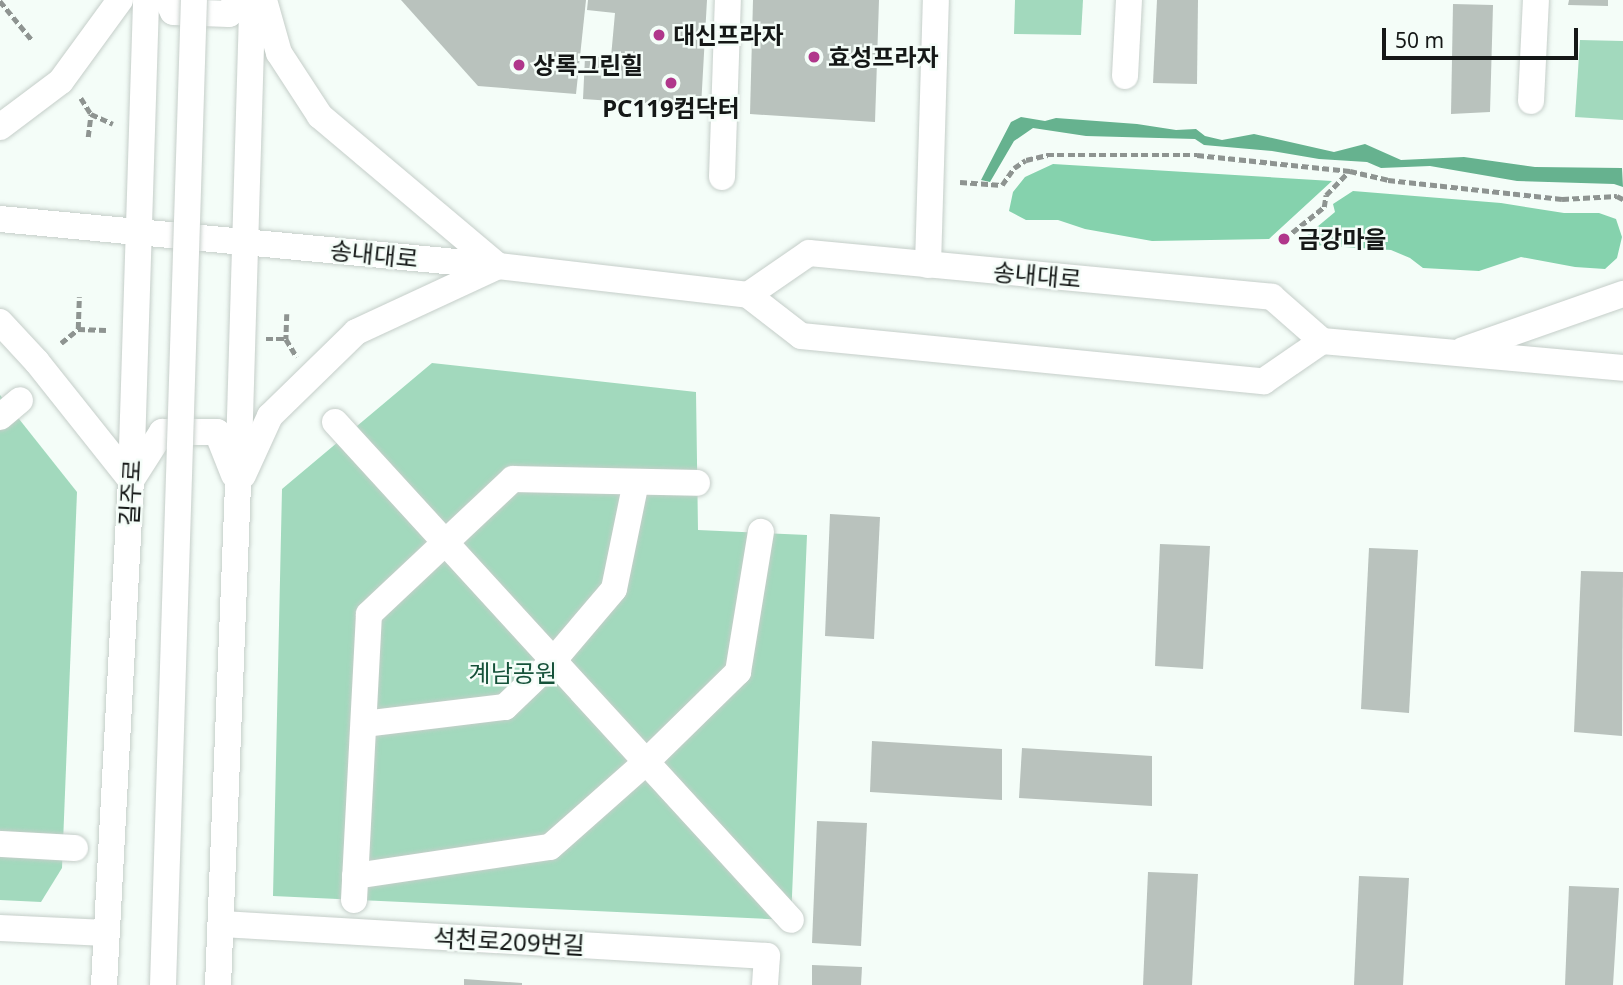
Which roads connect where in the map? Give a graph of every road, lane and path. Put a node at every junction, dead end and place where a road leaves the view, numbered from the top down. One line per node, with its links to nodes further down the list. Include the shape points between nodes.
1 (120, 0): 19 (street, via 61,81)
2 (146, 0): 26 (street, 길주로)
3 (167, 0): 5 (street, via 173,12 229,14)
4 (194, 0): 64 (street, 길주로, bridge)
5 (236, 0)
6 (252, 0): 28 (street)
7 (264, 0): 30 (street, via 279,53 320,116)
8 (728, 0): 22 (street)
9 (936, 0): 29 (street)
10 (1129, 0): 14 (street)
11 (1536, 0): 16 (street)
12 (0, 1): 13 (path)
13 (32, 40)
14 (1125, 76)
15 (74, 89): 17 (path)
16 (1531, 101)
17 (91, 114): 18 (path); 20 (path)
18 (113, 124)
19 (0, 128)
20 (88, 137)
21 (1350, 171): 23 (path, via 1197,155 1046,155 1014,168 1002,185); 24 (path, via 1388,180 1562,199); 27 (path, via 1326,195 1324,207)
22 (722, 177)
23 (960, 182)
24 (1623, 199)
25 (0, 219): 26 (street, 송내대로)
26 (139, 232): 28 (street, 송내대로); 48 (street, 길주로)
27 (1284, 239)
28 (246, 241): 30 (street, 송내대로); 51 (street)
29 (928, 265): 32 (street, 송내대로, via 809,253); 40 (street, 송내대로, via 1272,297)
30 (498, 266): 32 (street, 송내대로); 51 (street, via 356,332 270,416)
31 (1623, 294): 42 (street)
32 (748, 295): 40 (street, via 801,336 1264,381)
33 (79, 297): 36 (path)
34 (287, 314): 39 (path)
35 (0, 322): 48 (street)
36 (78, 329): 37 (path); 41 (path)
37 (106, 330)
38 (261, 339): 39 (path)
39 (286, 339): 43 (path)
40 (1322, 341): 42 (street)
41 (61, 343)
42 (1455, 353): 44 (street)
43 (300, 360)
44 (1623, 368)
45 (20, 400): 46 (street)
46 (0, 417)
47 (335, 422): 53 (street)
48 (131, 480): 51 (street, via 162,432 217,432); 62 (street, 길주로)
49 (636, 482): 50 (street); 53 (street, via 513,479); 54 (street, via 614,589)
50 (697, 483)
51 (238, 484): 60 (street)
52 (761, 533): 56 (street, via 738,672)
53 (444, 541): 54 (street); 55 (street, via 369,614)
54 (553, 661): 55 (street, via 505,707); 56 (street)
55 (364, 724): 56 (street, via 354,888 550,847)
56 (646, 762): 59 (street)
57 (0, 844): 58 (street)
58 (75, 848)
59 (790, 920)
60 (222, 924): 65 (street); 66 (street, 석천로209번길, via 767,956)
61 (0, 928): 62 (street)
62 (106, 933): 63 (street, 길주로)
63 (104, 985)
64 (163, 985)
65 (218, 985)
66 (765, 985)

